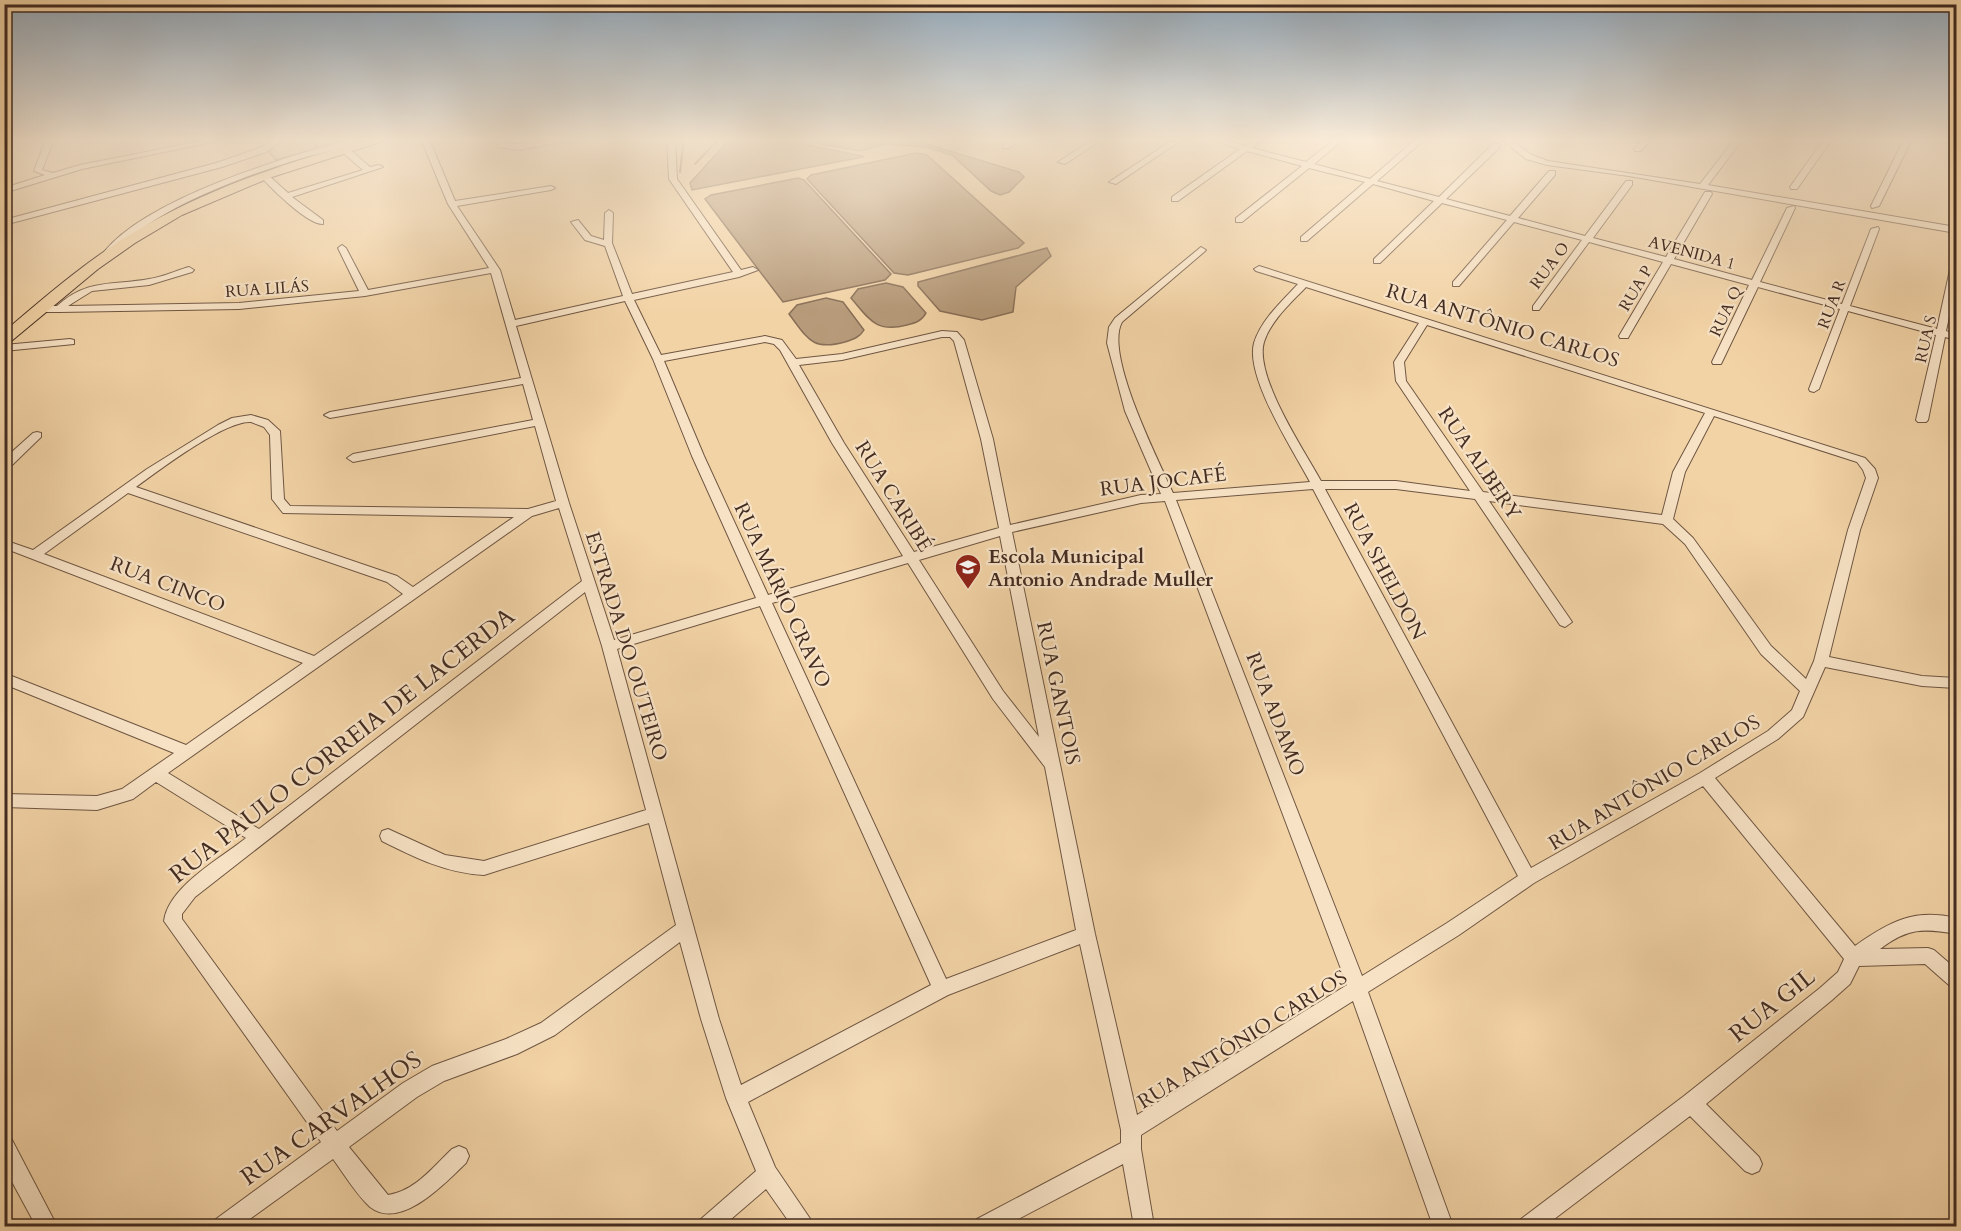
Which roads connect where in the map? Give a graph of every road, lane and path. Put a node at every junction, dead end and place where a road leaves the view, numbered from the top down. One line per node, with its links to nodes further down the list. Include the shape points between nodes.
1 (104, 196): 28 (street)
2 (194, 196): 36 (street, via 129,234)
3 (217, 196): 36 (highway, via 176,214)
4 (287, 196): 26 (street)
5 (449, 196): 20 (street, ESTRADA DO OUTEIRO)
6 (499, 196): 20 (street)
7 (685, 196): 44 (street)
8 (1179, 196): 18 (street)
9 (1268, 196): 25 (street)
10 (1354, 196): 32 (street)
11 (1433, 196): 19 (street, AVENIDA 1)
12 (1445, 196): 19 (street)
13 (1532, 196): 24 (street)
14 (1619, 196): 31 (street, RUA O)
15 (1698, 196): 37 (street, RUA P)
16 (1753, 196): 30 (street)
17 (1880, 196): 21 (street)
18 (1175, 199)
19 (1442, 199): 24 (street, AVENIDA 1); 38 (street)
20 (452, 204): 42 (street, ESTRADA DO OUTEIRO)
21 (1875, 206)
22 (1791, 208): 45 (street, RUA Q)
23 (609, 213): 33 (street, RUA MÁRIO CRAVO)
24 (1513, 218): 31 (street, AVENIDA 1); 47 (street)
25 (1239, 220)
26 (320, 222)
27 (574, 222): 33 (street, via 587,239)
28 (4, 223)
29 (1875, 229): 50 (street, RUA R)
30 (1956, 230)
31 (1589, 237): 37 (street, AVENIDA 1); 51 (street, RUA O)
32 (1304, 239)
33 (608, 243): 49 (street, RUA MÁRIO CRAVO)
34 (342, 248): 48 (street)
35 (1201, 250): 78 (street, RUA ADAMO, via 1118,320 1112,334 1130,411)
36 (105, 257): 52 (highway)
37 (1670, 259): 45 (street, AVENIDA 1); 58 (street, RUA P)
38 (1377, 261)
39 (1956, 265): 56 (street, RUA S)
40 (1259, 269): 46 (street, RUA ANTÔNIO CARLOS)
41 (189, 270): 53 (street, via 154,281 89,288 76,293)
42 (495, 270): 48 (street, RUA LILÁS); 55 (street, ESTRADA DO OUTEIRO)
43 (753, 270): 44 (street)
44 (739, 274): 49 (street)
45 (1755, 282): 50 (street, AVENIDA 1); 64 (street, RUA Q)
46 (1303, 284): 54 (street, RUA ANTÔNIO CARLOS); 75 (street, RUA SHELDON, via 1263,335 1257,362 1271,399)
47 (1456, 284)
48 (365, 293): 53 (street, RUA LILÁS, via 239,306)
49 (629, 299): 55 (street); 63 (street, RUA MÁRIO CRAVO)
50 (1846, 306): 56 (street, AVENIDA 1); 67 (street, RUA R)
51 (1536, 308)
52 (40, 309): 53 (street, RUA LILÁS); 60 (highway)
53 (59, 309)
54 (1425, 321): 68 (street, RUA ANTÔNIO CARLOS); 77 (street, RUA ALBERY, via 1399,362 1401,381)
55 (512, 324): 66 (street, ESTRADA DO OUTEIRO)
56 (1942, 331): 57 (street, AVENIDA 1); 59 (street, AVENIDA 1); 70 (street, RUA S)
57 (1956, 332)
58 (1624, 336)
59 (1956, 337)
60 (4, 340)
61 (70, 342): 62 (street)
62 (4, 348)
63 (658, 359): 65 (street, RUA CARIBÉ, via 765,339 778,342); 88 (street, RUA MÁRIO CRAVO)
64 (1717, 362)
65 (791, 363): 82 (street, RUA GANTOIS, via 842,357 953,334 959,340 979,406); 85 (street, RUA CARIBÉ)
66 (527, 380): 69 (street); 71 (street, ESTRADA DO OUTEIRO)
67 (1814, 390)
68 (1711, 412): 81 (street, via 1679,472); 92 (street, RUA ANTÔNIO CARLOS, via 1848,454 1869,469 1872,478 1854,530)
69 (330, 415)
70 (1922, 420)
71 (540, 422): 73 (street); 79 (street, ESTRADA DO OUTEIRO)
72 (37, 435): 74 (street)
73 (353, 458)
74 (4, 466)
75 (1318, 485): 77 (street, RUA JOCAFÉ, via 1396,485); 78 (street, RUA JOCAFÉ); 104 (street, RUA SHELDON)
76 (126, 488): 80 (street, via 216,431 246,417 273,428 278,499 287,510); 84 (street); 87 (street, via 392,579)
77 (1477, 495): 81 (street, RUA JOCAFÉ); 89 (street, RUA ALBERY)
78 (1169, 497): 82 (street, RUA JOCAFÉ, via 1122,501); 111 (street, RUA ADAMO)
79 (563, 503): 80 (street); 86 (street, ESTRADA DO OUTEIRO)
80 (528, 513): 87 (street)
81 (1667, 520): 95 (street, via 1689,541 1766,650)
82 (1005, 531): 85 (street, RUA JOCAFÉ); 97 (street, RUA GANTOIS)
83 (6, 544): 84 (street, RUA CINCO)
84 (34, 555): 91 (street, RUA CINCO)
85 (911, 559): 88 (street, RUA JOCAFÉ); 97 (street, RUA CARIBÉ, via 998,695)
86 (589, 582): 90 (street, ESTRADA DO OUTEIRO); 103 (street, RUA PAULO CORREIA DE LACERDA)
87 (413, 594): 91 (street)
88 (764, 600): 90 (street, RUA JOCAFÉ); 110 (street, RUA MÁRIO CRAVO)
89 (1565, 622)
90 (609, 646): 101 (street, ESTRADA DO OUTEIRO)
91 (315, 662): 96 (street)
92 (1821, 662): 94 (street, via 1922,681); 95 (street, RUA ANTÔNIO CARLOS)
93 (4, 678): 96 (street)
94 (1956, 682)
95 (1809, 691): 99 (street, RUA ANTÔNIO CARLOS, via 1798,713 1773,735)
96 (188, 753): 98 (street)
97 (1053, 767): 107 (street, RUA GANTOIS)
98 (158, 775): 100 (street, via 110,801); 103 (street)
99 (1705, 777): 104 (street, RUA ANTÔNIO CARLOS); 108 (street)
100 (4, 800)
101 (656, 814): 102 (street, via 484,868 460,868); 106 (street, ESTRADA DO OUTEIRO)
102 (388, 836)
103 (260, 838): 115 (street, RUA PAULO CORREIA DE LACERDA, via 189,892 174,910 173,921)
104 (1528, 878): 111 (street, RUA ANTÔNIO CARLOS)
105 (1956, 926): 108 (street, via 1936,920 1911,922 1892,929)
106 (685, 928): 112 (street, ESTRADA DO OUTEIRO); 115 (street, RUA CARVALHOS, via 548,1029 439,1073)
107 (1086, 934): 110 (street); 114 (street, RUA GANTOIS)
108 (1854, 958): 109 (street, via 1928,956); 113 (street, RUA GIL, via 1844,978)
109 (1956, 980)
110 (942, 989): 112 (street)
111 (1358, 990): 114 (street, RUA ANTÔNIO CARLOS); 126 (street, RUA ADAMO)
112 (736, 1098): 119 (street, ESTRADA DO OUTEIRO)
113 (1691, 1103): 118 (street); 127 (street, RUA GIL)
114 (1131, 1140): 124 (street, RUA ANTÔNIO CARLOS); 125 (street, RUA GANTOIS)
115 (334, 1144): 117 (street, RUA PAULO CORREIA DE LACERDA, via 378,1201 388,1205 418,1195); 121 (street, RUA CARVALHOS)
116 (4, 1145): 120 (street)
117 (459, 1156)
118 (1752, 1164)
119 (768, 1174): 122 (street); 123 (street, ESTRADA DO OUTEIRO)
120 (47, 1227)
121 (223, 1227)
122 (708, 1227)
123 (804, 1227)
124 (984, 1227)
125 (1144, 1227)
126 (1443, 1227)
127 (1527, 1227)

